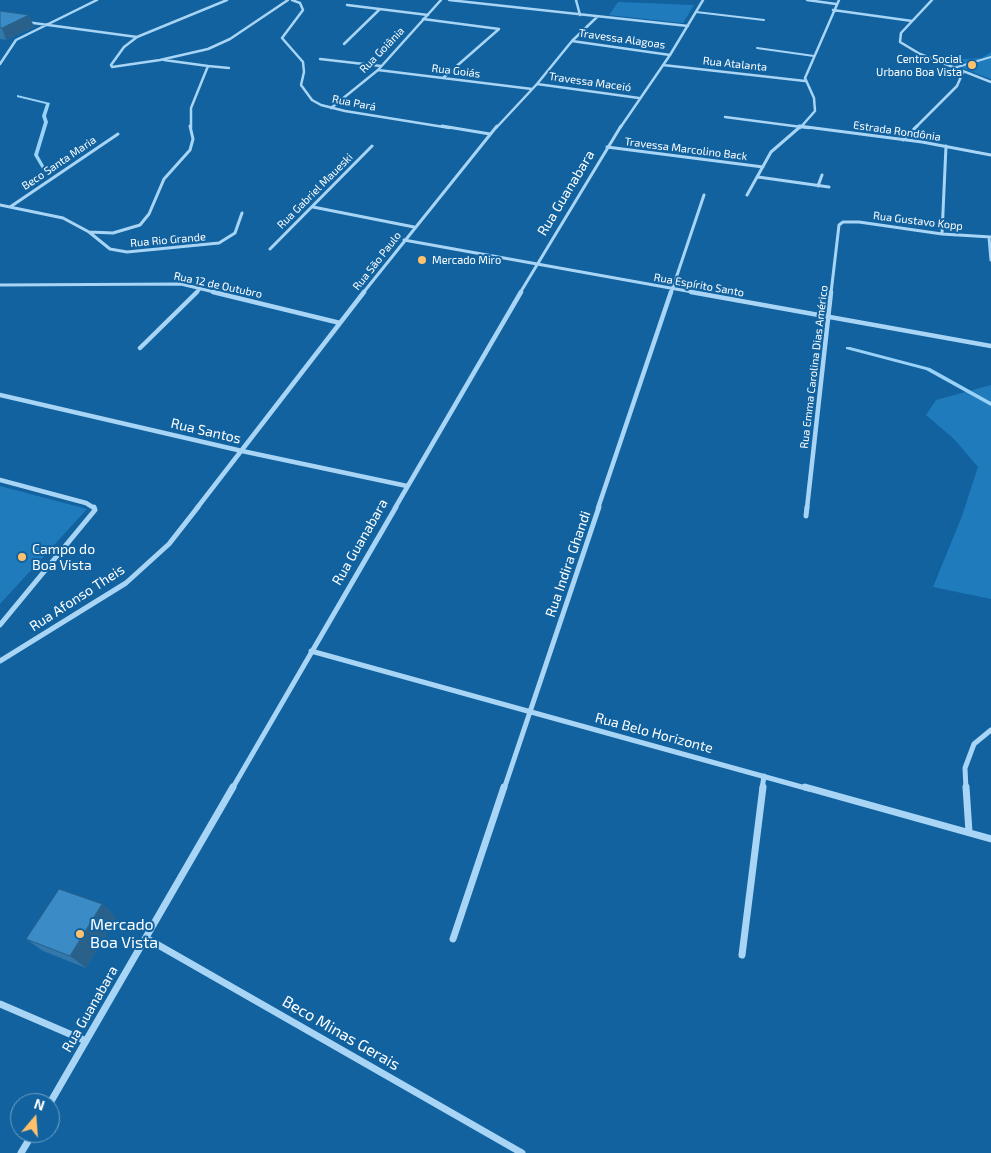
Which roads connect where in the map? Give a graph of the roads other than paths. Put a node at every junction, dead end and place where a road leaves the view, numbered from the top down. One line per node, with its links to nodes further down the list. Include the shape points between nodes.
1 (98, 0): 23 (street)
2 (227, 0): 25 (street)
3 (290, 0): 33 (street, via 224,42); 48 (street, Rua Pará, via 300,3 303,10 282,38 303,62 304,72 300,81 303,91 312,100)
4 (441, 0): 16 (street, Rua Goiânia)
5 (449, 0): 17 (street)
6 (576, 0): 17 (street)
7 (704, 0): 15 (street, Rua Guanabara)
8 (807, 0): 12 (street)
9 (839, 0): 12 (street)
10 (932, 0): 22 (street)
11 (347, 4): 13 (street)
12 (836, 4): 14 (street)
13 (380, 9): 16 (street); 27 (street)
14 (833, 10): 22 (street); 30 (street)
15 (696, 12): 20 (lane); 24 (street, Rua Guanabara)
16 (428, 15): 19 (street, Rua Goiânia)
17 (580, 15): 18 (street)
18 (597, 16): 24 (street); 26 (street, Rua São Paulo)
19 (424, 20): 37 (street, Rua Goiânia); 42 (street, via 500,29)
20 (764, 20)
21 (18, 21): 23 (street)
22 (912, 21): 39 (street, via 899,36 900,42)
23 (46, 25): 25 (street); 34 (street, via 12,42)
24 (688, 26): 29 (street, Rua Guanabara)
25 (137, 37): 33 (street, via 124,47 112,67)
26 (572, 41): 29 (street, Travessa Alagoas); 45 (street, Rua São Paulo)
27 (344, 44)
28 (757, 48): 30 (lane)
29 (670, 55): 35 (street, Rua Guanabara)
30 (814, 56): 43 (street)
31 (991, 57): 39 (lane)
32 (320, 59): 37 (street)
33 (160, 60): 36 (street)
34 (0, 64)
35 (663, 65): 43 (street, Rua Atalanta); 47 (street, Rua Guanabara)
36 (208, 66): 38 (street); 71 (street, via 191,108 193,139 190,150 164,179 145,220 125,231)
37 (381, 66): 40 (street, Rua Goiânia)
38 (229, 68)
39 (954, 68): 41 (street)
40 (378, 70): 42 (street, Rua Goiás); 48 (street, Rua Goiânia)
41 (963, 72): 44 (street); 53 (street, via 957,86)
42 (443, 78): 46 (street, Rua Goiás)
43 (805, 81): 50 (street, via 816,104 812,116)
44 (991, 82)
45 (537, 84): 46 (street, Rua São Paulo); 47 (street, Travessa Maceió)
46 (532, 89): 52 (street, Rua São Paulo)
47 (639, 98): 56 (street, Rua Guanabara)
48 (331, 108): 52 (street, Rua Pará)
49 (726, 117): 50 (street, Estrada Rondônia)
50 (801, 126): 53 (street, Estrada Rondônia); 58 (street, via 776,147)
51 (118, 134): 66 (street, Beco Santa Maria)
52 (490, 134): 70 (street, Rua São Paulo)
53 (903, 140): 55 (street, Estrada Rondônia)
54 (372, 146): 67 (street, Rua Gabriel Maueski)
55 (946, 146): 57 (street, Estrada Rondônia); 72 (street)
56 (608, 148): 58 (street, Travessa Marcolino Back); 77 (street, Rua Guanabara)
57 (991, 155)
58 (763, 168): 60 (street)
59 (822, 176): 61 (street)
60 (758, 177): 61 (street); 64 (street)
61 (818, 186): 62 (street)
62 (829, 187)
63 (704, 195): 80 (street, Rua Indira Ghandi)
64 (747, 195)
65 (0, 205): 66 (street, Rua Rio Grande)
66 (10, 207): 71 (street, Rua Rio Grande, via 55,215)
67 (313, 207): 70 (street); 75 (street, Rua Gabriel Maueski)
68 (242, 213): 71 (street, Rua Rio Grande, via 235,233 207,246 117,251 103,245)
69 (843, 222): 72 (street, Rua Gustavo Kopp); 81 (street, Rua Emma Carolina Dias Américo, via 840,225)
70 (414, 227): 74 (street, Rua São Paulo)
71 (89, 232)
72 (942, 234): 73 (street, Rua Gustavo Kopp)
73 (990, 237): 76 (street)
74 (404, 240): 77 (street, Rua Espírito Santo); 82 (street, Rua São Paulo)
75 (270, 249)
76 (991, 260)
77 (537, 264): 80 (street, Rua Espírito Santo); 88 (street, Rua Guanabara)
78 (0, 285): 79 (street, Rua 12 de Outubro, via 163,283)
79 (200, 289): 82 (street, Rua 12 de Outubro); 84 (street)
80 (672, 289): 81 (street, Rua Espírito Santo); 94 (street, Rua Indira Ghandi)
81 (829, 317): 83 (street, Rua Espírito Santo); 89 (street, Rua Emma Carolina Dias Américo)
82 (340, 323): 86 (street, Rua São Paulo)
83 (991, 346)
84 (140, 348)
85 (0, 394): 86 (street, Rua Santos)
86 (242, 451): 88 (street, Rua Santos); 90 (street, Rua São Paulo)
87 (0, 480): 91 (street, via 86,503 95,510)
88 (407, 486): 92 (street, Rua Guanabara)
89 (806, 516)
90 (183, 528): 93 (street, Rua Afonso Theis, via 126,583)
91 (0, 625)
92 (311, 651): 94 (street, Rua Belo Horizonte); 99 (street, Rua Guanabara)
93 (0, 661)
94 (530, 712): 96 (street, Rua Belo Horizonte); 100 (street, Rua Indira Ghandi)
95 (991, 730): 97 (street, via 974,744 965,768)
96 (764, 776): 97 (street, Rua Belo Horizonte); 101 (street)
97 (969, 832): 98 (street, Rua Belo Horizonte)
98 (991, 838)
99 (146, 938): 103 (street, Rua Guanabara); 105 (street, Beco Minas Gerais)
100 (453, 939)
101 (742, 955)
102 (0, 1004): 103 (street)
103 (86, 1042): 104 (street, Rua Guanabara)
104 (56, 1093)
105 (522, 1153)

